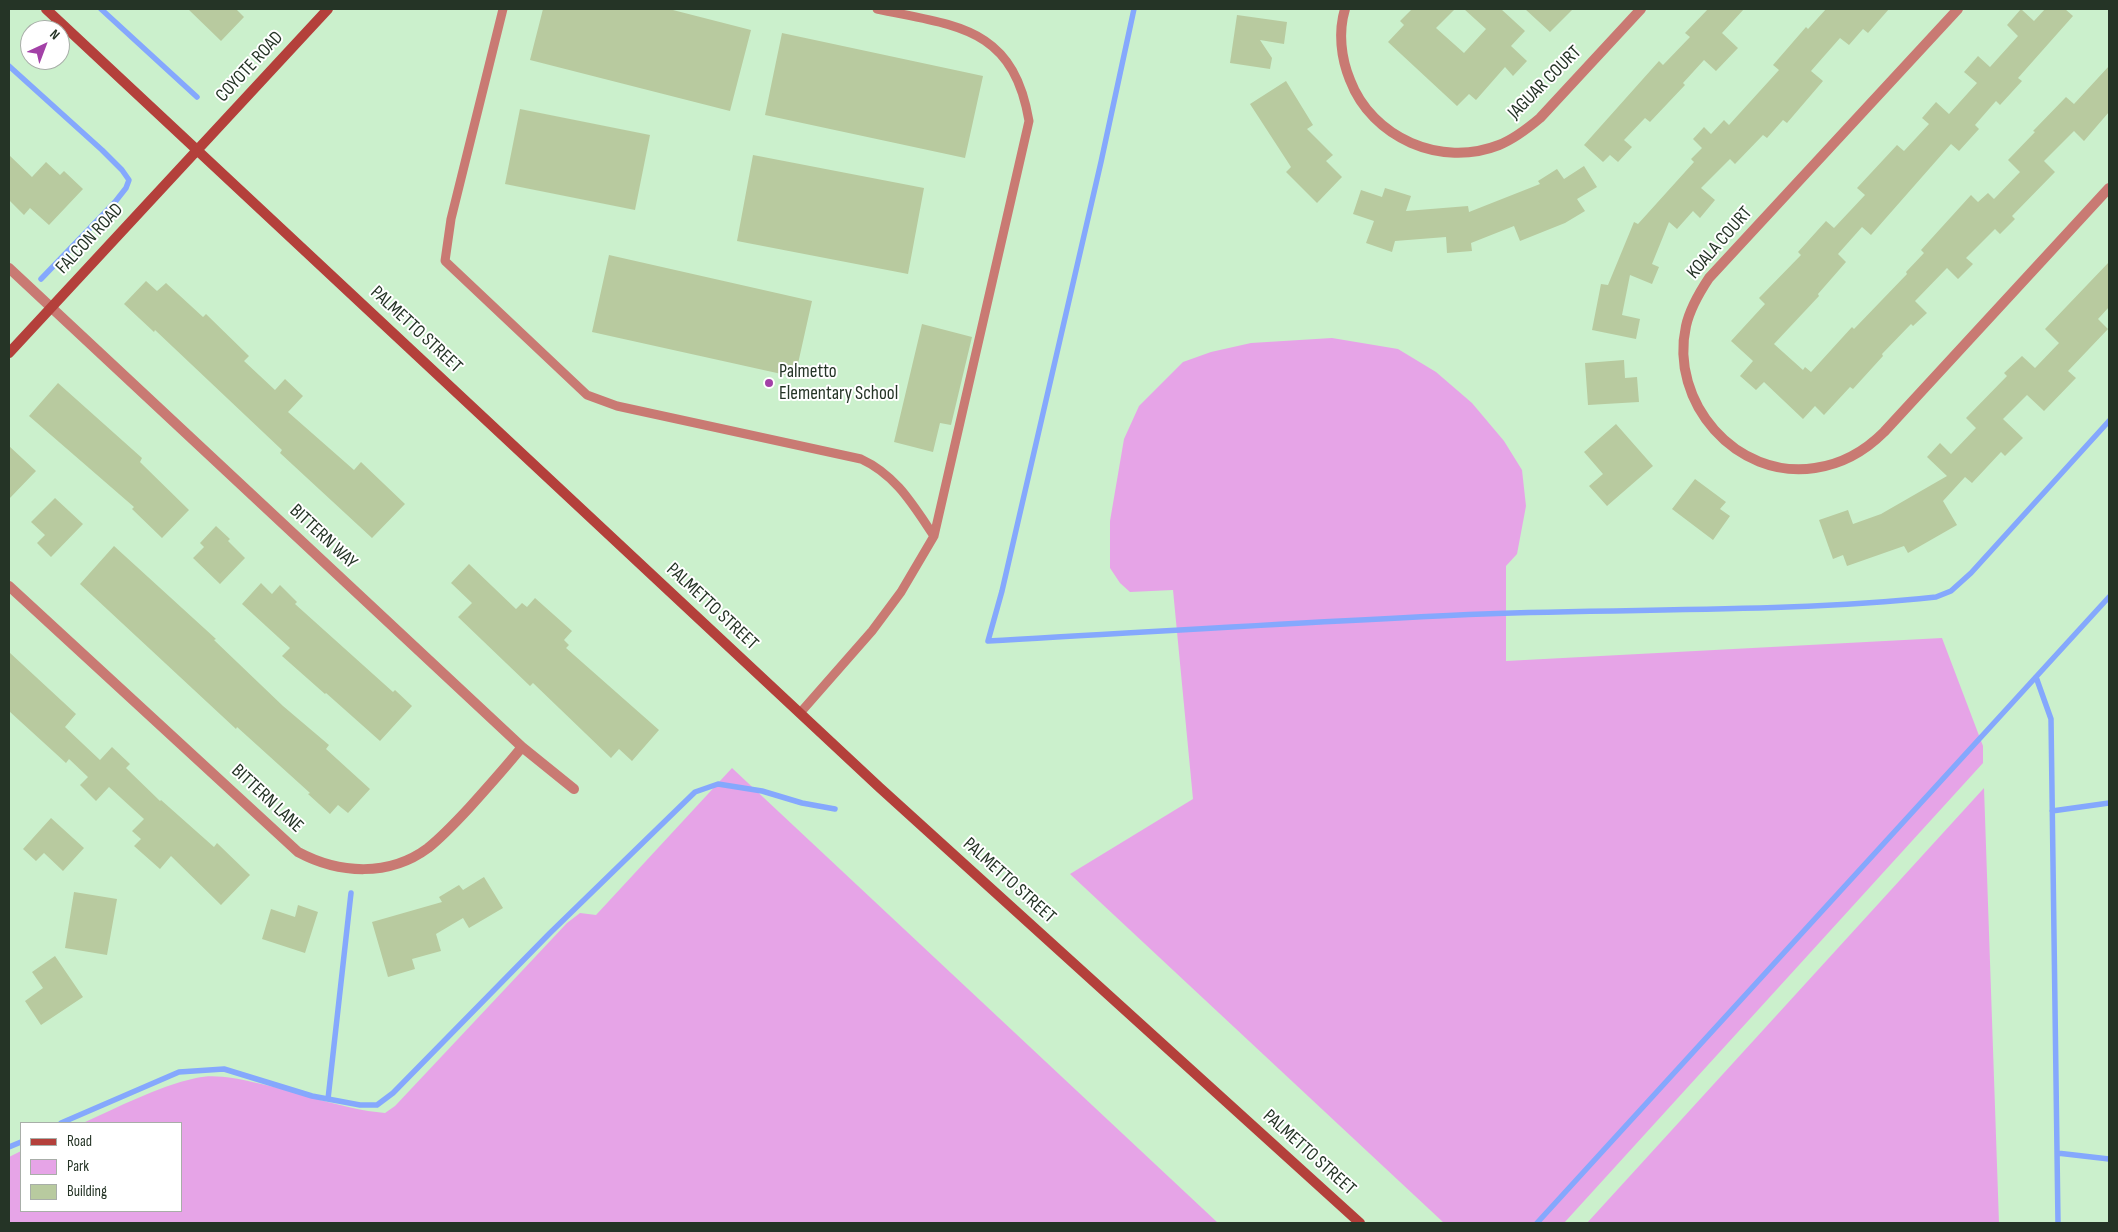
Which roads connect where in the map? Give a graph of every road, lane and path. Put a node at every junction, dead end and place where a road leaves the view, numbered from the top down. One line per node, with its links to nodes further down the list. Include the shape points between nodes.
1 (46, 9): 8 (main road, PALMETTO STREET)
2 (502, 9): 13 (lane, via 451,219 445,261 587,394 617,406 861,459 889,476)
3 (877, 9): 13 (lane, via 956,26 984,38 1009,64 1025,98 1029,121)
4 (1345, 9): 5 (street, JAGUAR COURT, via 1341,34 1346,70 1357,95 1373,117 1387,130 1416,146 1465,153 1498,145 1527,129)
5 (1640, 9)
6 (1958, 9): 9 (street, KOALA COURT, via 1709,278 1699,293 1686,326 1684,361 1692,396 1710,426 1743,453 1765,464 1781,467 1814,468 1859,452 1884,432)
7 (322, 11): 8 (main road, COYOTE ROAD)
8 (197, 150): 11 (main road, FALCON ROAD); 15 (main road, PALMETTO STREET)
9 (2109, 188)
10 (9, 268): 11 (street, BITTERN WAY)
11 (52, 306): 12 (main road, FALCON ROAD); 16 (street, BITTERN WAY)
12 (9, 353)
13 (934, 536): 15 (lane, via 901,592 872,631)
14 (9, 586): 16 (street, BITTERN LANE, via 298,852 326,864 348,869 371,869 400,862 427,848 454,824)
15 (800, 713): 18 (main road, PALMETTO STREET)
16 (522, 747): 17 (street, BITTERN WAY)
17 (574, 789)
18 (1360, 1223)

